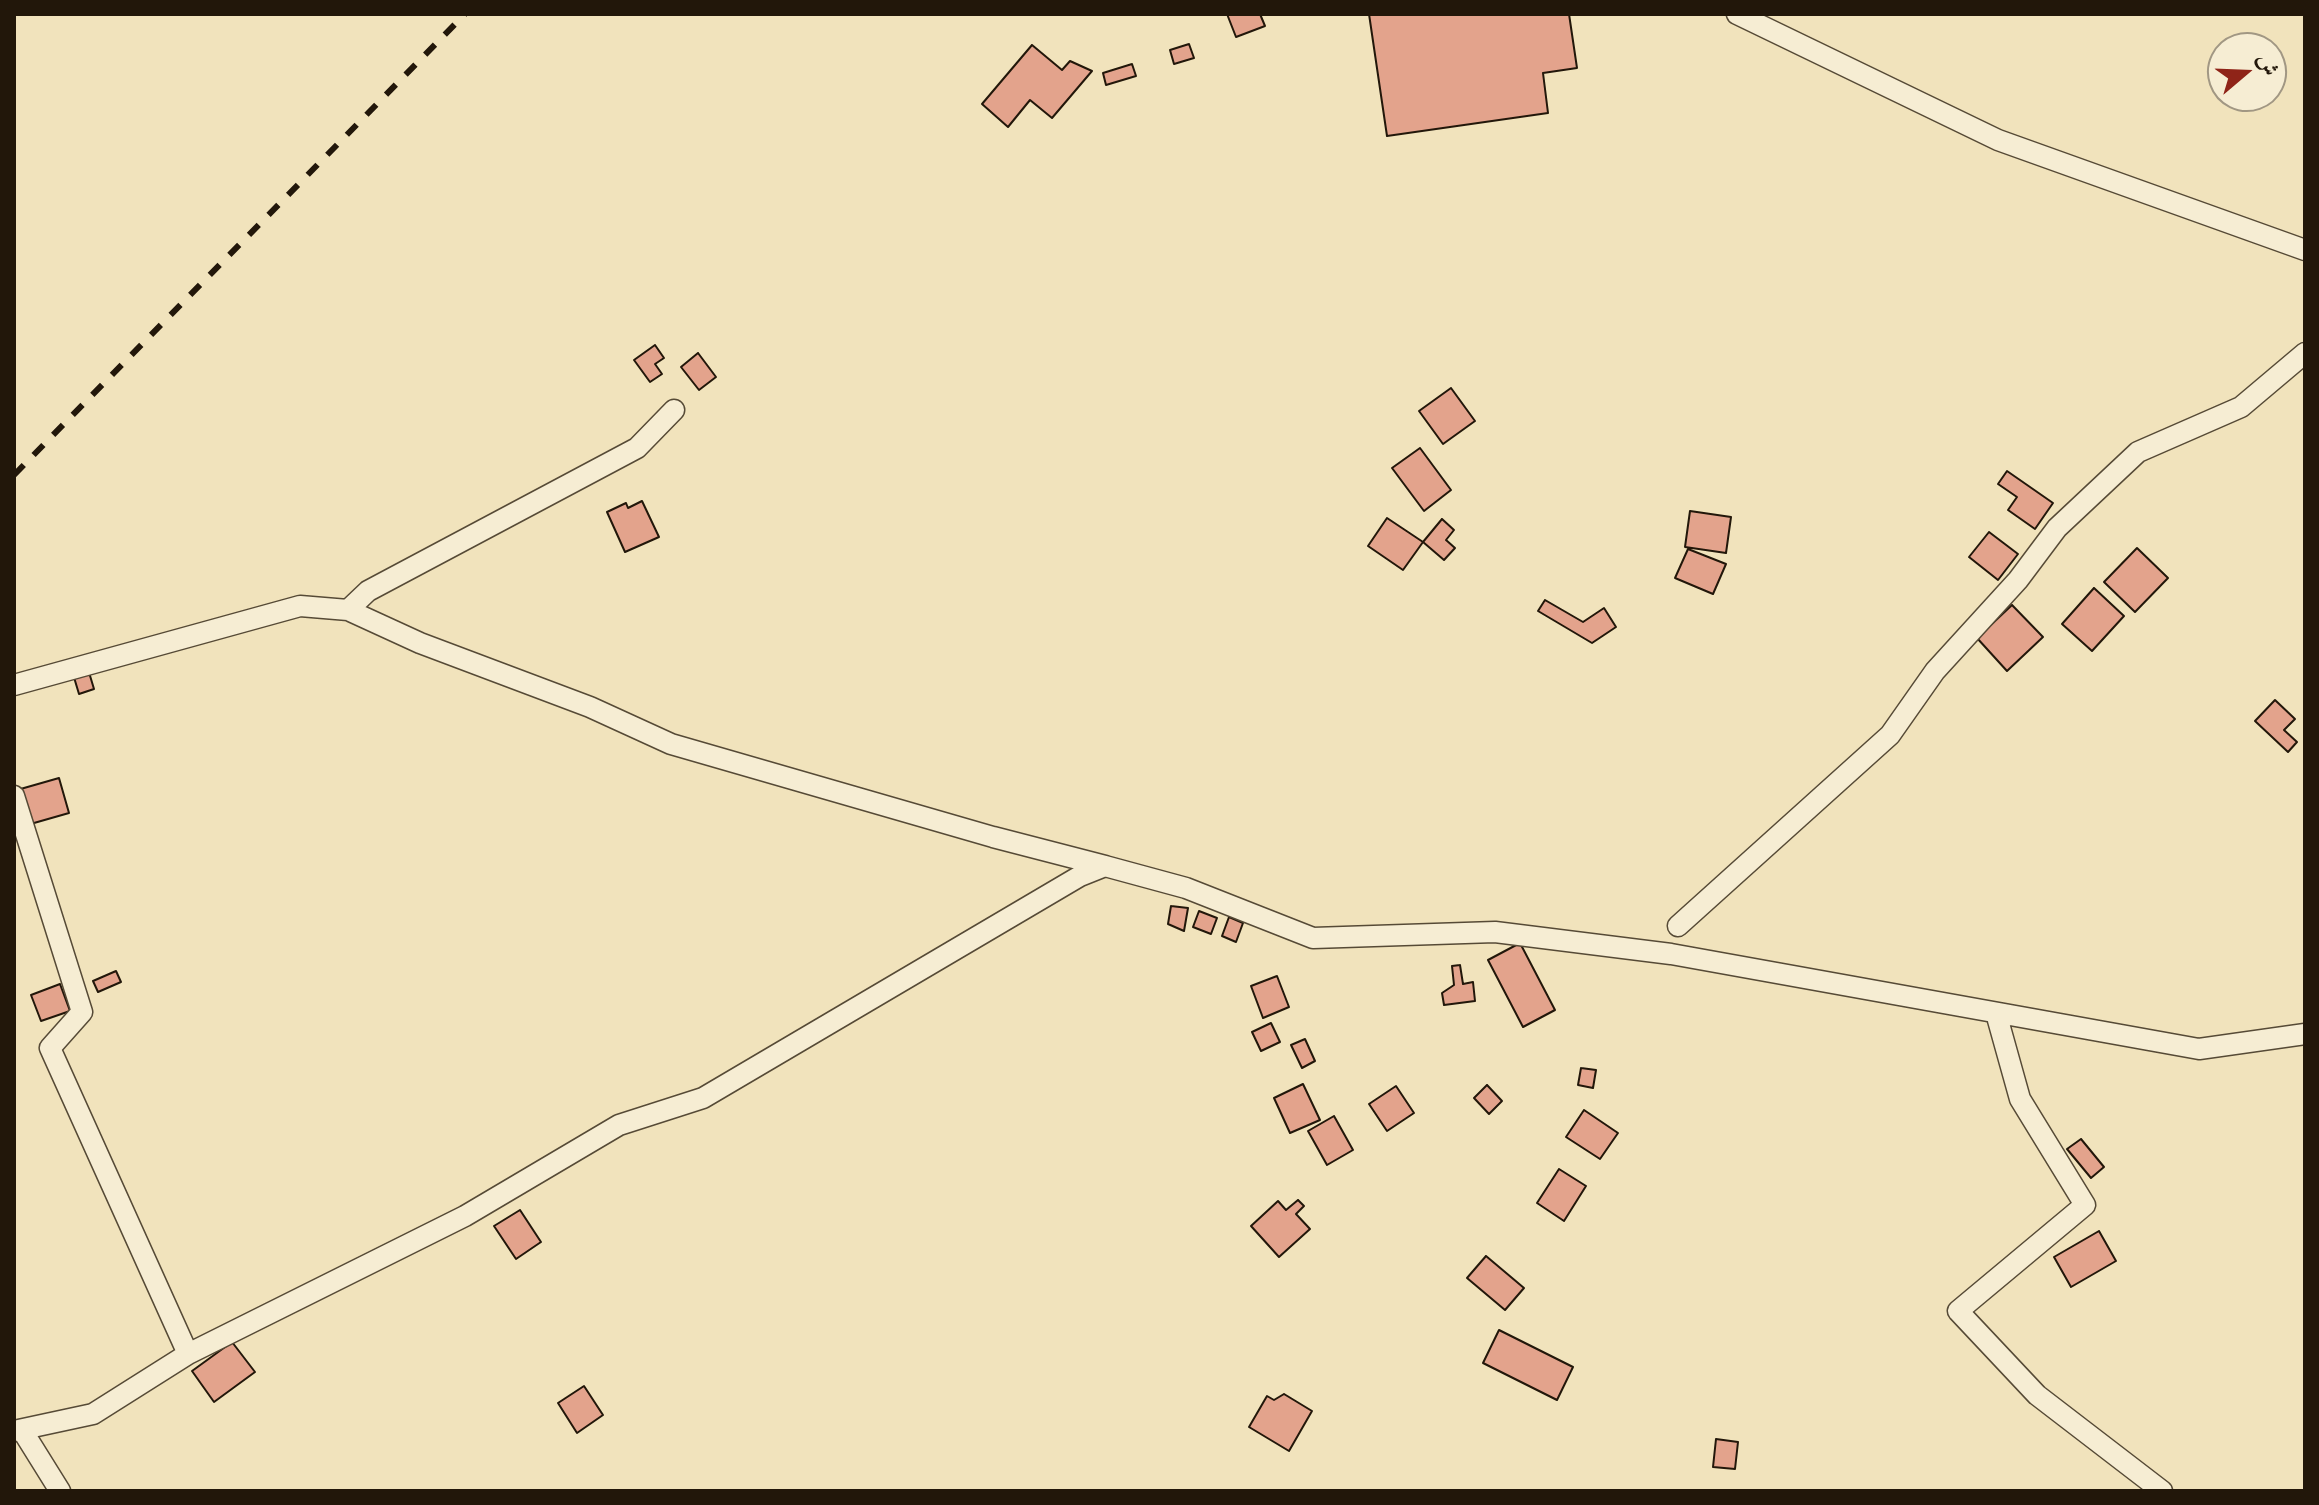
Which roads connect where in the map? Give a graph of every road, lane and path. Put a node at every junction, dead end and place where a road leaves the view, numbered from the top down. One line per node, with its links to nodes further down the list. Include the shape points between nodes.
1 (1737, 14): 2 (street, via 1998,140)
2 (2305, 250)
3 (2305, 353): 9 (street, via 2241,407 2138,452 2057,528 2018,580 1935,671 1890,735)
4 (674, 410): 5 (street, via 637,448 368,591)
5 (348, 610): 6 (street, via 300,606); 8 (street, via 671,744)
6 (14, 685)
7 (14, 796): 12 (street, via 82,1012 50,1048)
8 (1105, 866): 10 (street, via 1186,888 1313,938 1495,932 1671,954); 12 (street, via 703,1098 619,1125 465,1216)
9 (1678, 926)
10 (1996, 1013): 11 (street, via 2199,1049); 15 (street, via 2020,1099 2085,1205 1958,1311 2037,1395)
11 (2305, 1034)
12 (188, 1354): 13 (street, via 93,1414)
13 (18, 1430): 14 (street)
14 (60, 1491)
15 (2162, 1491)

